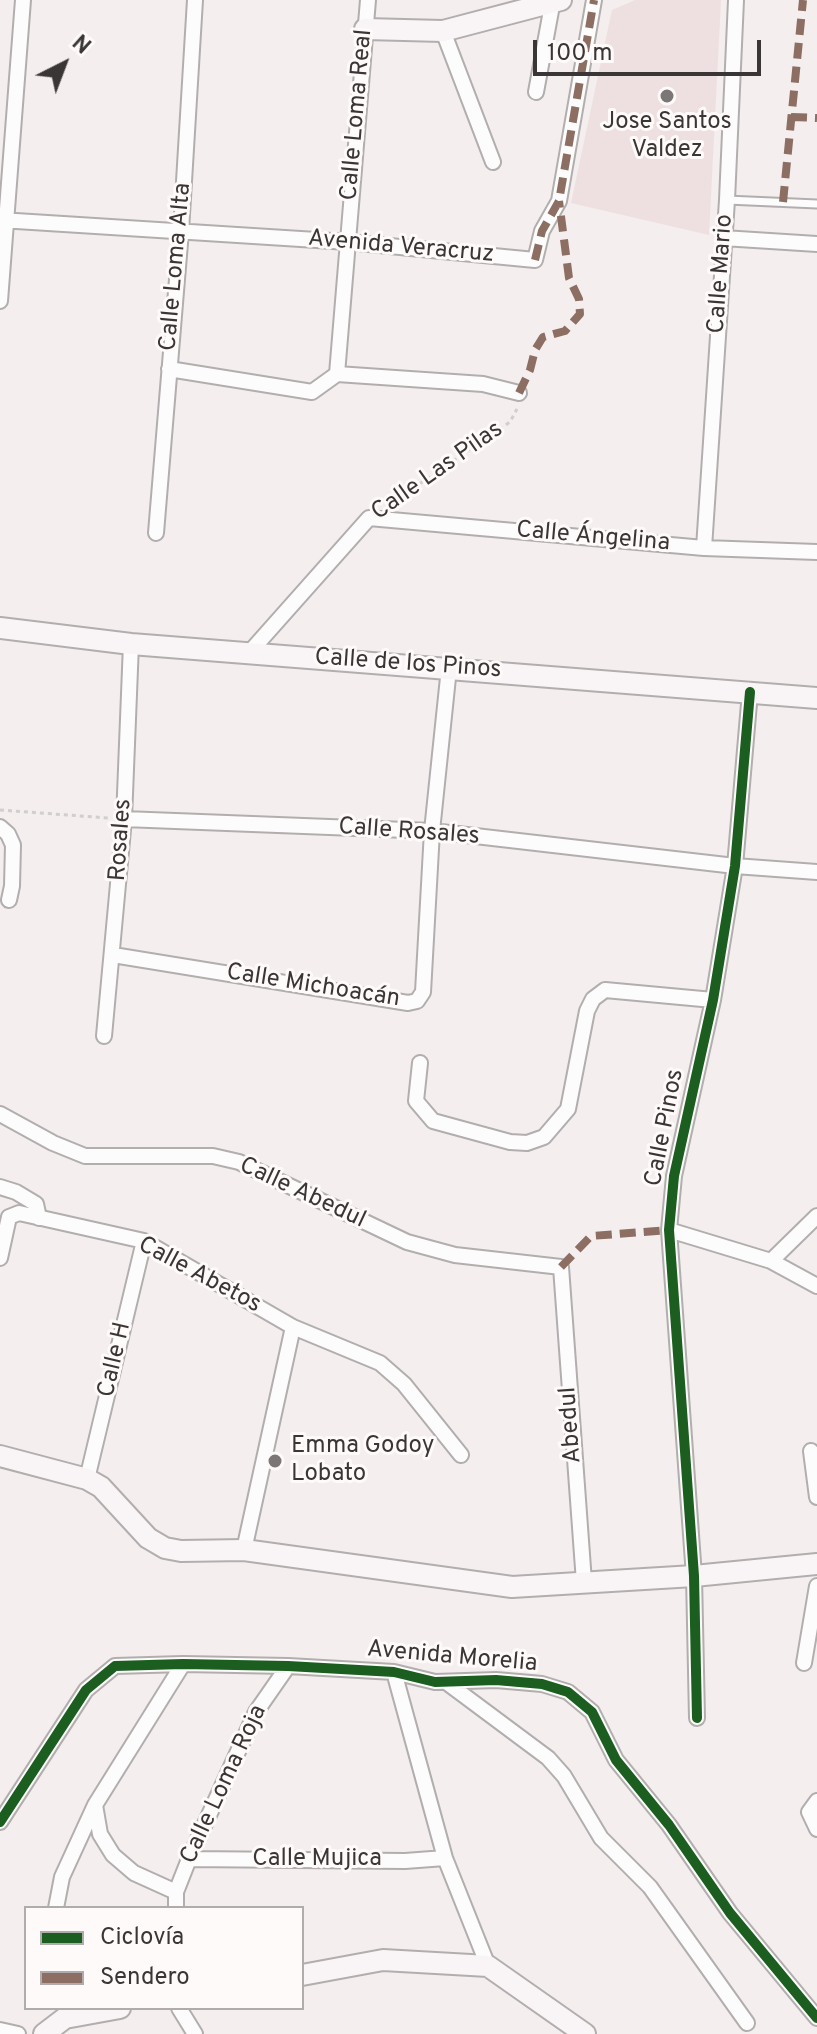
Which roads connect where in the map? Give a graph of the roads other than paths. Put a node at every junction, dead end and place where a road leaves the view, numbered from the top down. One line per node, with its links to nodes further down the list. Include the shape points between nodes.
1 (23, 0): 13 (street)
2 (195, 0): 14 (street, Calle Loma Alta)
3 (368, 0): 7 (street, Calle Loma Real)
4 (594, 0): 16 (street, Avenida Veracruz, via 559,201 542,231 535,260)
5 (736, 0): 11 (street, Calle Mario)
6 (555, 1): 8 (street); 9 (street)
7 (365, 29): 8 (street); 16 (street, Calle Loma Real)
8 (443, 31): 10 (street)
9 (536, 92)
10 (493, 162)
11 (727, 200): 12 (lane); 15 (street, Calle Mario)
12 (817, 204)
13 (3, 220): 14 (street, Avenida Veracruz); 18 (street)
14 (181, 231): 16 (street, Avenida Veracruz); 19 (street, Calle Loma Alta)
15 (723, 238): 17 (street); 24 (street, Calle Mario)
16 (348, 242): 20 (street, Calle Loma Real)
17 (817, 244)
18 (0, 301)
19 (169, 369): 20 (street, via 312,392); 23 (street, Calle Loma Alta)
20 (337, 374): 21 (street, via 483,384)
21 (519, 393)
22 (369, 518): 24 (street, Calle Ángelina); 28 (street, Calle Las Pilas)
23 (156, 533)
24 (704, 548): 25 (street, Calle Ángelina)
25 (817, 552)
26 (0, 628): 27 (street, Calle de los Pinos)
27 (131, 644): 28 (street, Calle de los Pinos); 32 (street, Rosales)
28 (249, 653): 29 (street, Calle de los Pinos)
29 (449, 668): 30 (street, Calle de los Pinos); 34 (street, Calle Michoacán)
30 (750, 692): 31 (street, Calle de los Pinos); 35 (street, Calle Pinos)
31 (817, 698)
32 (124, 819): 34 (street, Calle Rosales); 38 (street, Rosales)
33 (0, 827): 37 (street, via 13,845)
34 (432, 831): 35 (street, Calle Rosales); 38 (street, Calle Michoacán, via 423,992 417,1001)
35 (735, 866): 36 (street, Calle Rosales); 39 (street, Calle Pinos)
36 (817, 872)
37 (9, 900)
38 (113, 955): 40 (street, Rosales)
39 (713, 1000): 41 (street, via 605,990 593,999 568,1109 544,1137 527,1143 433,1121 416,1101); 46 (street, Calle Pinos, via 674,1176)
40 (104, 1036)
41 (420, 1063)
42 (0, 1114): 50 (street, Calle Abedul, via 85,1156 213,1156 239,1162 407,1242 455,1255)
43 (0, 1187): 45 (street, via 36,1204)
44 (817, 1216): 49 (street)
45 (39, 1218): 47 (street, Calle Abetos); 48 (street, Calle Abetos, via 19,1213 9,1217)
46 (669, 1230): 49 (street); 60 (street, Calle Pinos)
47 (144, 1241): 52 (street, Calle Abetos); 56 (street, Calle H)
48 (0, 1258)
49 (771, 1261): 51 (street)
50 (561, 1267): 61 (street, Abedul)
51 (817, 1286)
52 (293, 1327): 54 (street, Calle Abetos, via 380,1363 404,1384); 58 (street)
53 (811, 1451): 57 (street)
54 (461, 1455)
55 (0, 1456): 56 (street)
56 (87, 1479): 58 (street, via 165,1548)
57 (817, 1497)
58 (244, 1550): 61 (street, via 512,1587)
59 (817, 1564): 60 (street)
60 (694, 1576): 61 (street); 68 (street, Calle Pinos)
61 (584, 1582)
62 (817, 1586): 63 (street)
63 (804, 1663)
64 (183, 1664): 65 (street, Avenida Morelia); 70 (street); 71 (street, Avenida Morelia, via 115,1666 86,1690)
65 (288, 1666): 66 (street, Avenida Morelia); 74 (street, Calle Loma Roja, via 256,1712)
66 (394, 1672): 67 (street, Avenida Morelia); 73 (street)
67 (446, 1682): 83 (street, Avenida Morelia, via 542,1684 568,1692 592,1712 616,1760 730,1913); 84 (street, via 548,1758 564,1776 601,1838 650,1887)
68 (697, 1718)
69 (817, 1801): 72 (street, via 809,1812)
70 (95, 1805): 75 (street, via 100,1834 113,1855 134,1873); 76 (street, via 62,1877)
71 (0, 1822)
72 (817, 1829)
73 (445, 1858): 74 (street, Calle Mujica); 78 (street)
74 (189, 1859): 75 (street, Calle Loma Roja)
75 (176, 1892): 77 (street, Calle Loma Roja)
76 (56, 1906)
77 (176, 1906)
78 (488, 1966): 79 (street, via 383,1960); 89 (street)
79 (304, 1975)
80 (98, 2010): 82 (street)
81 (180, 2010): 88 (street)
82 (64, 2013): 87 (street)
83 (817, 2018)
84 (747, 2023)
85 (0, 2030): 86 (street)
86 (18, 2034)
87 (44, 2034)
88 (195, 2034)
89 (585, 2034)

